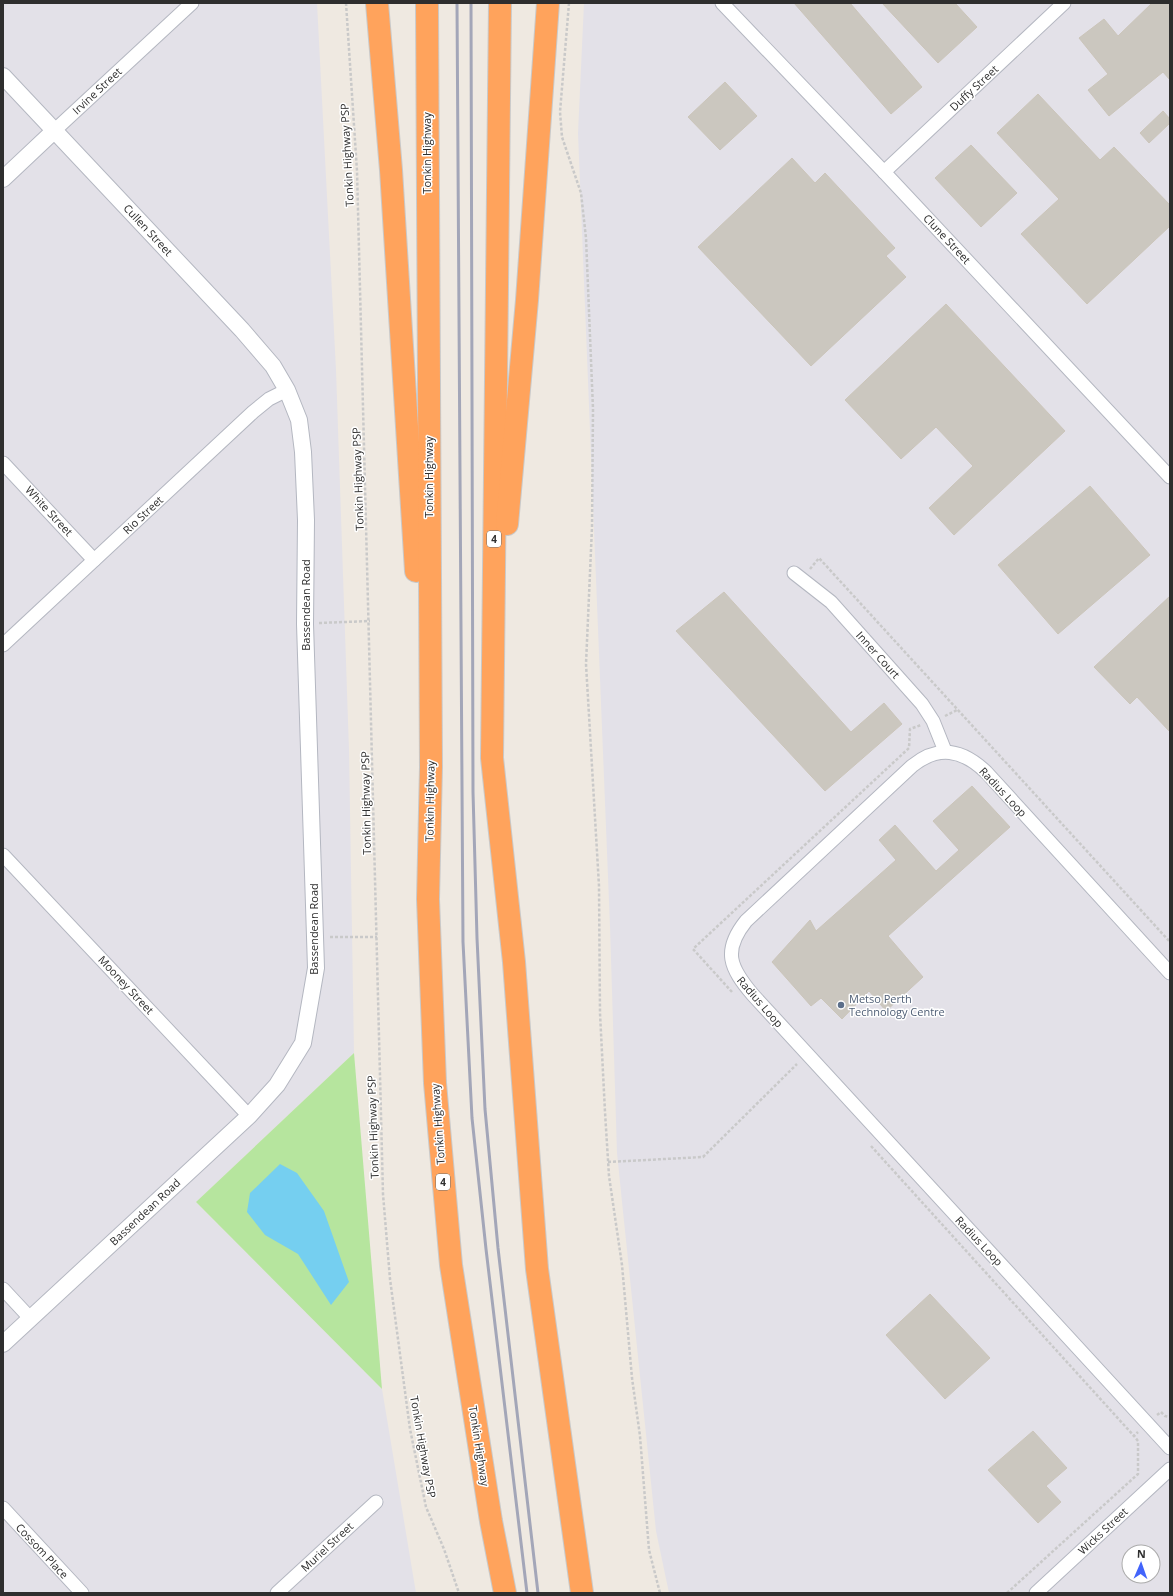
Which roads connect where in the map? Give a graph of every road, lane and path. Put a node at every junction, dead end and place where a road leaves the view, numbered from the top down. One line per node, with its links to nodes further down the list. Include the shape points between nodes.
1 (192, 3): 11 (street, Irvine Street)
2 (346, 3): 19 (path, Tonkin Highway PSP, via 357,171)
3 (377, 3): 24 (highway, via 391,170)
4 (427, 3): 24 (highway, Tonkin Highway / 4)
5 (500, 3): 29 (highway, 4, via 492,758)
6 (548, 3): 29 (highway, via 527,300 505,552 506,744)
7 (569, 3): 37 (path, via 560,112 562,137 580,193 586,238 593,409 592,527 586,664 599,886 600,1013)
8 (722, 3): 12 (street, Clune Street)
9 (1064, 3): 12 (street, Duffy Street)
10 (3, 76): 11 (street, Cullen Street)
11 (55, 130): 13 (street, Irvine Street); 14 (street, Cullen Street, via 242,330 273,366)
12 (884, 172): 16 (street, Clune Street)
13 (3, 179)
14 (287, 390): 17 (street, Rio Street, via 268,399 253,412); 20 (street, Bassendean Road, via 299,420 303,452)
15 (3, 463): 17 (street, White Street)
16 (1170, 477)
17 (94, 560): 21 (street, Rio Street)
18 (798, 575): 23 (street, Inner Court, via 831,602 922,704); 28 (path, via 818,558)
19 (370, 621): 20 (path); 27 (path, Tonkin Highway PSP)
20 (306, 624): 26 (street, Bassendean Road)
21 (3, 645)
22 (910, 729): 31 (path, via 909,748 693,949)
23 (945, 751): 30 (street, Radius Loop, via 971,760 986,772); 42 (street, Radius Loop, via 922,757 746,921 733,941 731,961 737,977 753,995)
24 (431, 767): 51 (highway, Tonkin Highway / 4, via 428,899 435,1083 442,1182 451,1265 490,1521)
25 (3, 855): 35 (street, Mooney Street)
26 (315, 936): 27 (path); 35 (street, Bassendean Road, via 316,968 303,1043 277,1085)
27 (377, 938): 50 (path, Tonkin Highway PSP, via 383,1194 390,1279 410,1429 426,1507)
28 (1170, 942)
29 (514, 962): 52 (highway, 4, via 537,1269)
30 (1170, 973)
31 (734, 995)
32 (792, 1058): 33 (path)
33 (797, 1064): 34 (path); 37 (path, via 703,1157)
34 (802, 1070)
35 (249, 1116): 39 (street, Bassendean Road)
36 (866, 1140): 43 (path)
37 (608, 1162): 53 (path, via 622,1265 649,1550)
38 (3, 1289): 39 (street)
39 (30, 1318): 40 (street, Bassendean Road)
40 (3, 1344)
41 (1170, 1417): 42 (path, via 1160,1412)
42 (1147, 1424): 43 (path); 44 (street, Radius Loop)
43 (1134, 1436): 54 (path, via 1138,1442 1138,1474)
44 (1170, 1448)
45 (1170, 1469): 55 (street, Wicks Street)
46 (376, 1502): 49 (street, Muriel Street)
47 (3, 1508): 48 (street, Cossom Place)
48 (82, 1593)
49 (277, 1593)
50 (459, 1593)
51 (504, 1593)
52 (582, 1593)
53 (660, 1593)
54 (1007, 1593)
55 (1036, 1593)

